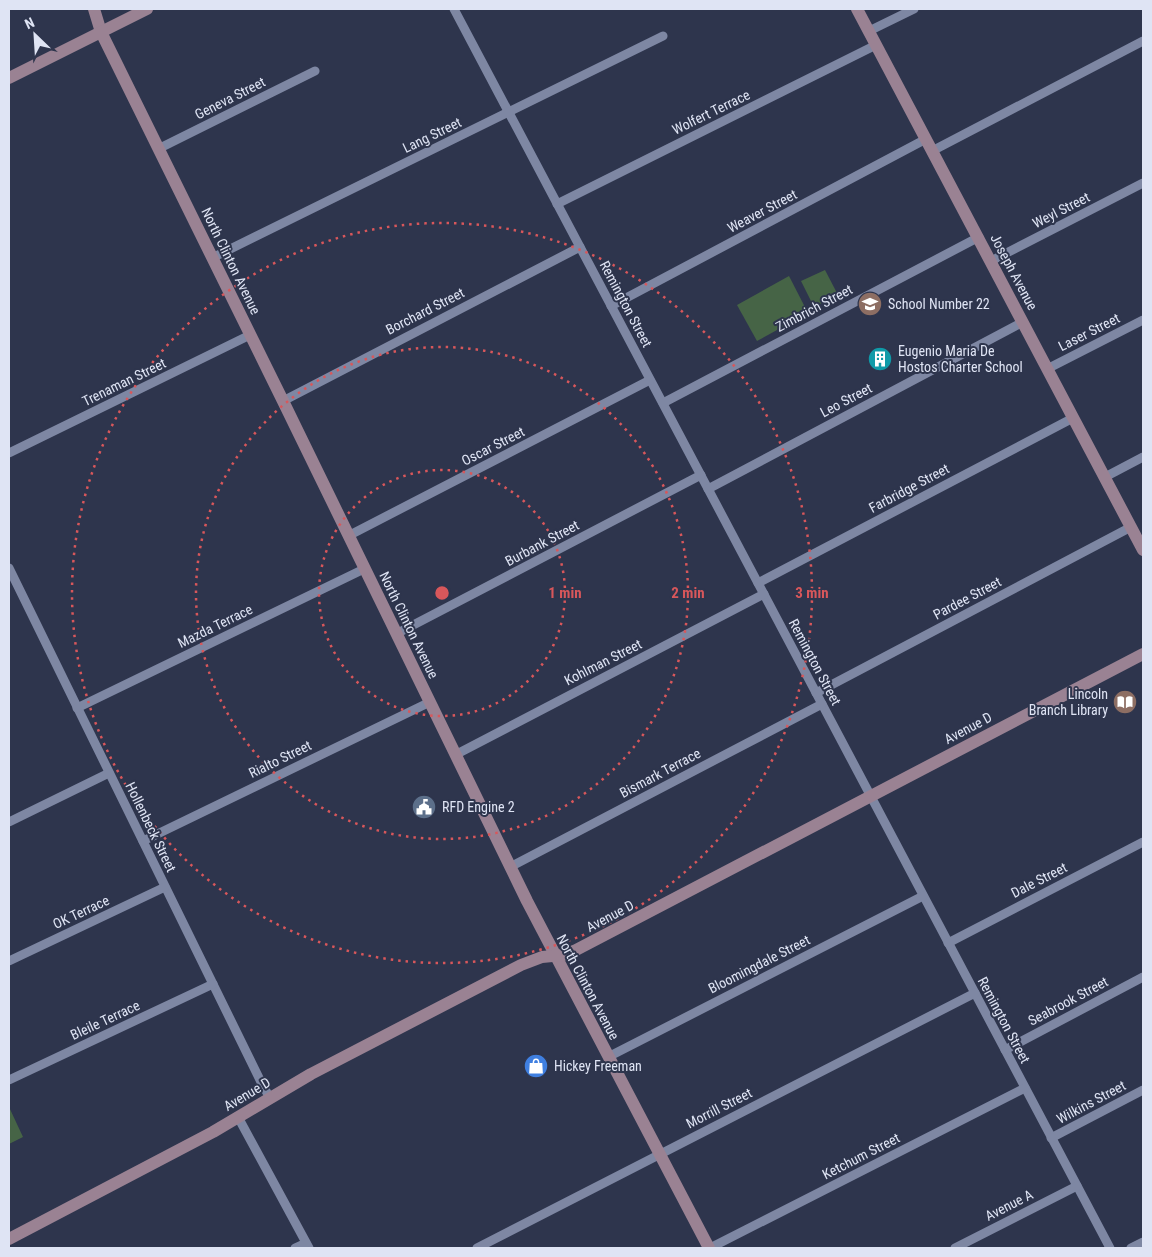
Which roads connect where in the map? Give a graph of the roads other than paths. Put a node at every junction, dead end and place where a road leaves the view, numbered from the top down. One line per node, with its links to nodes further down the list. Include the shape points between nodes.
1 (94, 9): 6 (street, North Clinton Avenue)
2 (147, 9): 6 (street)
3 (454, 9): 13 (street, Remington Street)
4 (857, 9): 7 (street, Joseph Avenue)
5 (914, 9): 7 (street)
6 (101, 32): 12 (street); 15 (street, North Clinton Avenue)
7 (869, 32): 10 (street, Joseph Avenue)
8 (663, 36): 13 (street, Lang Street)
9 (1143, 41): 14 (street, Weaver Street)
10 (876, 45): 14 (street, Joseph Avenue); 17 (street, Wolfert Terrace)
11 (315, 71): 15 (street, Geneva Street)
12 (9, 78)
13 (508, 112): 17 (street, Remington Street); 20 (street, Lang Street)
14 (929, 145): 18 (street, Joseph Avenue); 22 (street, Weaver Street)
15 (158, 149): 20 (street, North Clinton Avenue)
16 (1143, 183): 21 (street, Weyl Street)
17 (557, 204): 19 (street, Remington Street)
18 (979, 237): 21 (street, Joseph Avenue); 29 (street, Zimbrich Street)
19 (580, 246): 22 (street, Remington Street); 28 (street, Borchard Street)
20 (212, 258): 25 (street, North Clinton Avenue)
21 (991, 261): 24 (street, Joseph Avenue)
22 (611, 306): 27 (street, Remington Street)
23 (1143, 320): 26 (street, Laser Street)
24 (1023, 322): 26 (street, Joseph Avenue); 35 (street, Leo Street)
25 (250, 335): 28 (street, North Clinton Avenue); 31 (street, Trenaman Street)
26 (1047, 369): 30 (street, Joseph Avenue)
27 (650, 380): 29 (street, Remington Street); 37 (street, Oscar Street)
28 (283, 401): 37 (street, North Clinton Avenue)
29 (662, 403): 33 (street, Remington Street)
30 (1072, 418): 34 (street, Joseph Avenue); 41 (street, Farbridge Street)
31 (9, 453)
32 (1143, 457): 34 (street)
33 (701, 475): 35 (street, Remington Street); 43 (street, Burbank Street)
34 (1105, 477): 36 (street, Joseph Avenue)
35 (708, 489): 41 (street, Remington Street)
36 (1131, 527): 38 (street, Joseph Avenue); 45 (street, Pardee Street)
37 (348, 536): 40 (street, North Clinton Avenue)
38 (1143, 550)
39 (9, 568): 48 (street, Hollenbeck Street)
40 (364, 569): 43 (street, North Clinton Avenue); 48 (street, Mazda Terrace)
41 (758, 583): 42 (street, Remington Street)
42 (764, 594): 45 (street, Remington Street); 49 (street, Kohlman Street)
43 (396, 634): 46 (street, North Clinton Avenue)
44 (1143, 654): 51 (street, Avenue D)
45 (816, 693): 47 (street, Remington Street)
46 (430, 702): 49 (street, North Clinton Avenue); 53 (street, Rialto Street)
47 (822, 704): 51 (street, Remington Street); 55 (street, Bismark Terrace)
48 (77, 708): 50 (street, Hollenbeck Street)
49 (456, 755): 55 (street, North Clinton Avenue)
50 (109, 773): 52 (street); 53 (street, Hollenbeck Street)
51 (870, 796): 57 (street, Remington Street); 59 (street, Avenue D, via 576,950)
52 (9, 822)
53 (142, 841): 56 (street, Hollenbeck Street)
54 (1143, 842): 58 (street, Dale Street)
55 (510, 866): 59 (street, North Clinton Avenue)
56 (165, 887): 60 (street, OK Terrace); 62 (street, Hollenbeck Street)
57 (923, 896): 58 (street, Remington Street); 65 (street, Bloomingdale Street)
58 (948, 943): 63 (street, Remington Street)
59 (555, 956): 65 (street, North Clinton Avenue); 69 (street, Avenue D, via 528,962)
60 (9, 961)
61 (1143, 977): 64 (street, Seabrook Street)
62 (213, 984): 66 (street, Bleile Terrace); 69 (street, Hollenbeck Street)
63 (975, 993): 64 (street, Remington Street); 72 (street, Morrill Street)
64 (1005, 1050): 67 (street, Remington Street)
65 (608, 1057): 72 (street, North Clinton Avenue)
66 (9, 1080)
67 (1025, 1088): 71 (street, Remington Street); 79 (street, Ketchum Street)
68 (1143, 1090): 71 (street, Wilkins Street)
69 (270, 1098): 70 (street, Avenue D)
70 (238, 1117): 74 (street, Avenue D); 76 (street)
71 (1051, 1138): 73 (street, Remington Street)
72 (660, 1154): 78 (street, Morrill Street); 79 (street, North Clinton Avenue)
73 (1077, 1186): 80 (street, Avenue A); 81 (street, Remington Street)
74 (9, 1239)
75 (1143, 1242): 82 (street)
76 (308, 1245): 77 (street)
77 (295, 1248)
78 (477, 1248)
79 (710, 1248)
80 (954, 1248)
81 (1110, 1248)
82 (1131, 1248)

